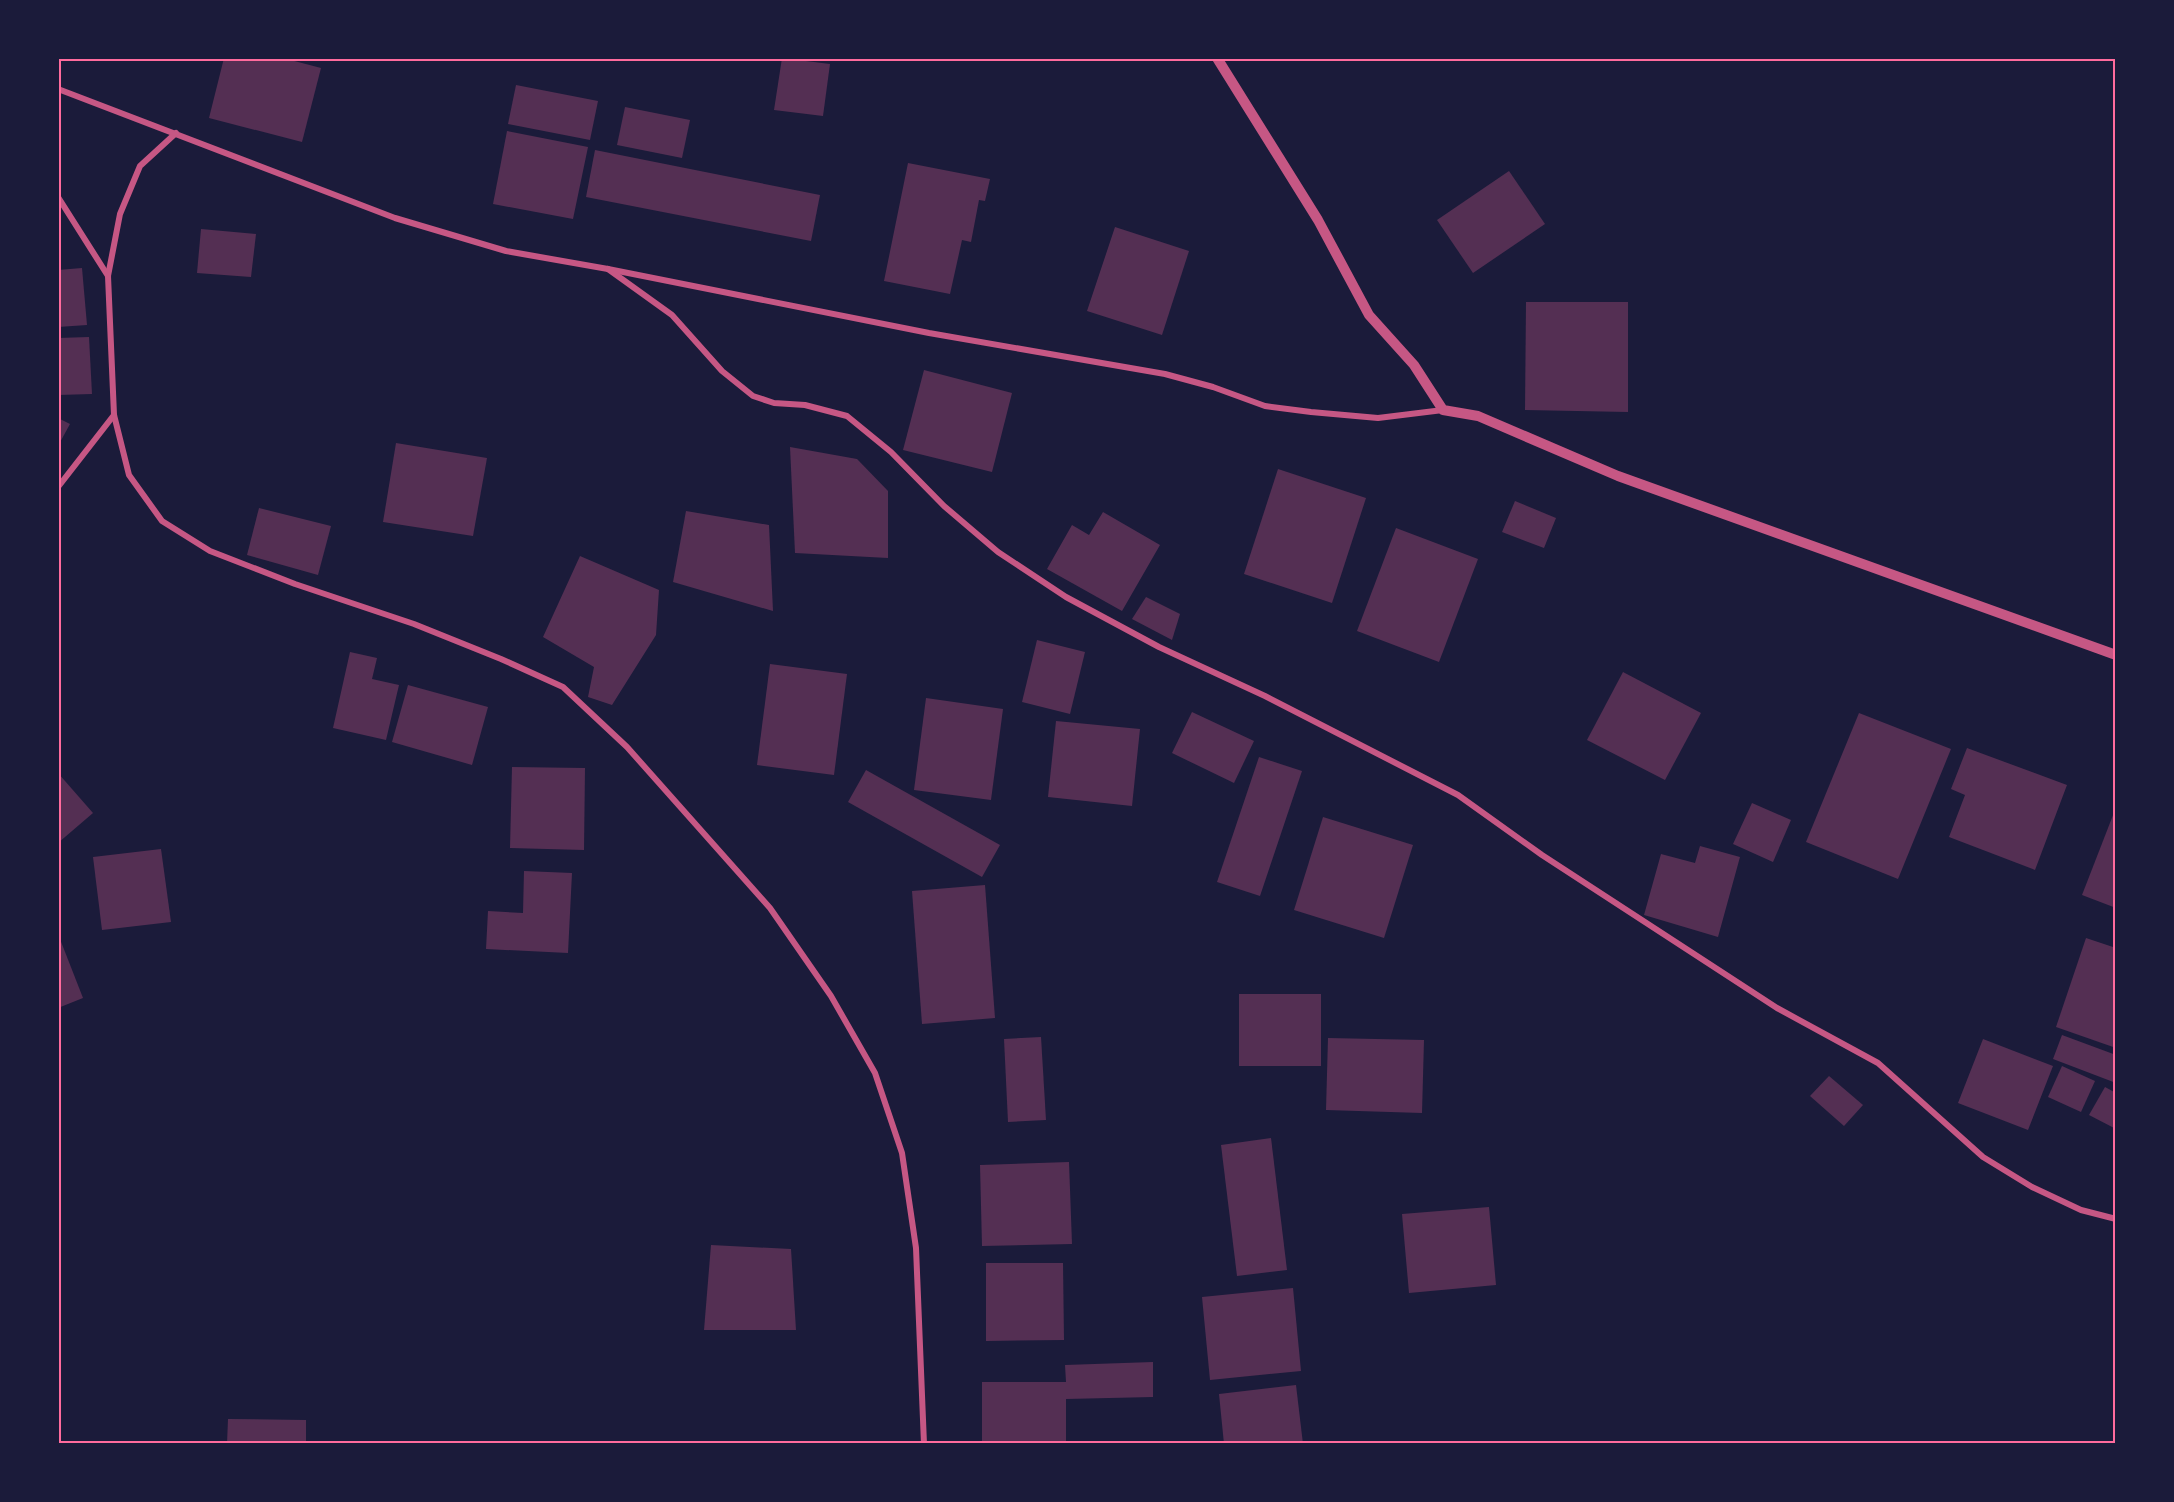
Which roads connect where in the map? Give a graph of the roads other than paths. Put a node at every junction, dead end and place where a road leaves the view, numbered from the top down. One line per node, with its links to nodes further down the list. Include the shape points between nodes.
1 (1217, 58): 7 (street, via 1318,220 1369,315 1414,366)
2 (58, 89): 3 (street)
3 (176, 133): 5 (street, via 394,218 506,251); 6 (street, via 140,166 120,214)
4 (58, 197): 6 (street)
5 (608, 269): 7 (street, via 929,333 1165,374 1265,406 1378,418); 11 (street, via 672,315 722,371 753,396 847,416 998,552 1066,597 1458,795 1542,855 1777,1008 1878,1063 1983,1157 2032,1187 2081,1210)
6 (108, 276): 8 (street)
7 (1443, 411): 10 (street, via 1478,416 1618,476)
8 (114, 415): 9 (street); 12 (street, via 129,474 162,521 210,551 295,585 414,624 563,687 627,747 770,908 831,996 875,1073 902,1153 916,1248)
9 (58, 488)
10 (2115, 655)
11 (2115, 1220)
12 (924, 1443)

